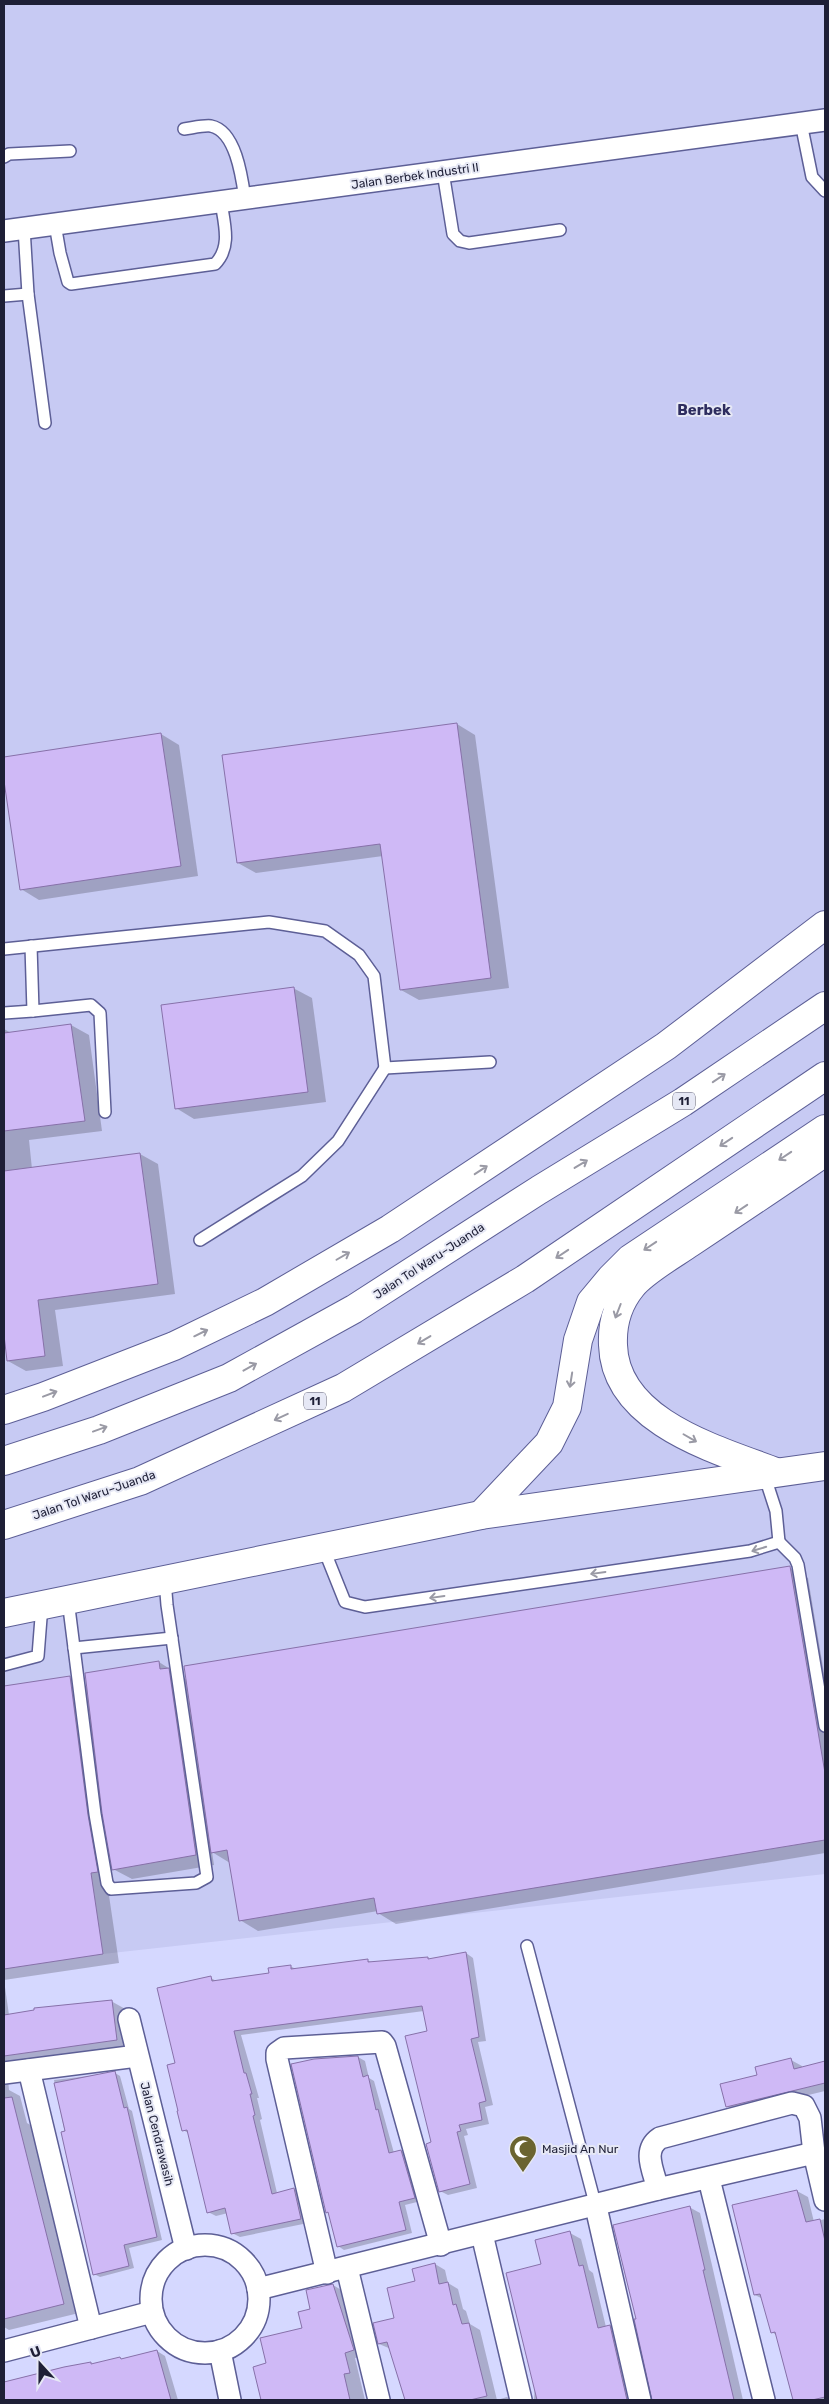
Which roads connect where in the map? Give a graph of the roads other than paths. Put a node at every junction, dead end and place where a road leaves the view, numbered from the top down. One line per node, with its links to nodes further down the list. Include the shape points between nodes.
1 (825, 120): 2 (street, Jalan Berbek Industri II)
2 (800, 123): 6 (street, Jalan Berbek Industri II); 7 (lane, via 812,177)
3 (184, 129): 8 (lane, via 211,126 226,134)
4 (70, 151): 5 (lane, via 8,154)
5 (4, 157)
6 (443, 172): 8 (street, Jalan Berbek Industri II); 12 (lane, via 453,234 460,241 469,243)
7 (825, 192)
8 (245, 198): 9 (street, Jalan Berbek Industri II)
9 (221, 202): 10 (street, Jalan Berbek Industri II); 10 (lane, via 226,242 222,257 215,264 72,284 68,282)
10 (54, 224): 11 (street, Jalan Berbek Industri II)
11 (14, 230): 13 (lane)
12 (560, 230)
13 (28, 294): 14 (lane); 15 (lane)
14 (4, 296)
15 (45, 423)
16 (825, 925): 29 (main road, one-way to 16, via 174,1346 264,1302 390,1229 666,1046)
17 (31, 946): 18 (lane); 20 (lane); 23 (lane, via 269,922 325,931 359,954 374,976)
18 (4, 949)
19 (825, 1006): 30 (main road, Jalan Tol Waru–Juanda / 11, one-way to 19, via 99,1430 229,1378 354,1310 539,1190 683,1102)
20 (32, 1011): 21 (lane); 25 (lane, via 92,1005 100,1013)
21 (4, 1013)
22 (490, 1062): 23 (lane)
23 (385, 1068): 28 (lane, via 338,1141 302,1176)
24 (825, 1076): 34 (main road, Jalan Tol Waru–Juanda / 11, one-way to 34, via 525,1279 343,1388 140,1481)
25 (105, 1112)
26 (825, 1129): 33 (main road, one-way to 33, via 630,1259 610,1278 591,1302 578,1340 567,1407 549,1443)
27 (825, 1152): 32 (main road, one-way to 32, via 663,1261 633,1285 618,1308 612,1329 613,1354 623,1383 648,1412 698,1442)
28 (200, 1240)
29 (4, 1410)
30 (4, 1461)
31 (825, 1466): 32 (main road)
32 (770, 1473): 33 (main road); 35 (lane)
33 (481, 1515): 36 (main road)
34 (4, 1525)
35 (779, 1542): 36 (lane, one-way to 36, via 750,1552 365,1607 345,1602); 44 (lane, via 798,1565)
36 (324, 1548): 37 (main road)
37 (165, 1580): 38 (main road); 41 (lane)
38 (68, 1600): 39 (main road); 42 (lane)
39 (42, 1605): 40 (main road); 43 (lane, via 38,1656)
40 (4, 1613)
41 (172, 1638): 42 (lane); 42 (lane, via 208,1877 196,1882 111,1889 107,1883)
42 (74, 1648)
43 (4, 1665)
44 (825, 1726)
45 (527, 1946): 54 (lane)
46 (129, 2018): 47 (street, Jalan Cendrawasih)
47 (138, 2056): 48 (street); 57 (street, Jalan Cendrawasih)
48 (29, 2070): 49 (street); 61 (street)
49 (4, 2073)
50 (814, 2153): 51 (street); 52 (street, via 810,2118 804,2106 792,2102 660,2138 652,2143 649,2151); 53 (street)
51 (709, 2179): 52 (street); 68 (street)
52 (658, 2190): 54 (street)
53 (825, 2200)
54 (596, 2207): 55 (street); 67 (street)
55 (482, 2234): 56 (street); 66 (street)
56 (441, 2245): 58 (street); 58 (street, via 382,2042 284,2048 277,2053 277,2059)
57 (186, 2249): 59 (street, via 202,2246 232,2252 244,2262); 60 (street, via 161,2267 150,2296)
58 (337, 2270): 59 (street); 65 (street)
59 (258, 2289): 63 (street, via 258,2309 251,2328 238,2342)
60 (152, 2312): 61 (street); 63 (street, via 161,2332 177,2346 198,2353)
61 (92, 2328): 62 (street)
62 (4, 2351)
63 (220, 2351): 64 (street)
64 (230, 2400)
65 (379, 2400)
66 (521, 2400)
67 (640, 2400)
68 (764, 2400)

